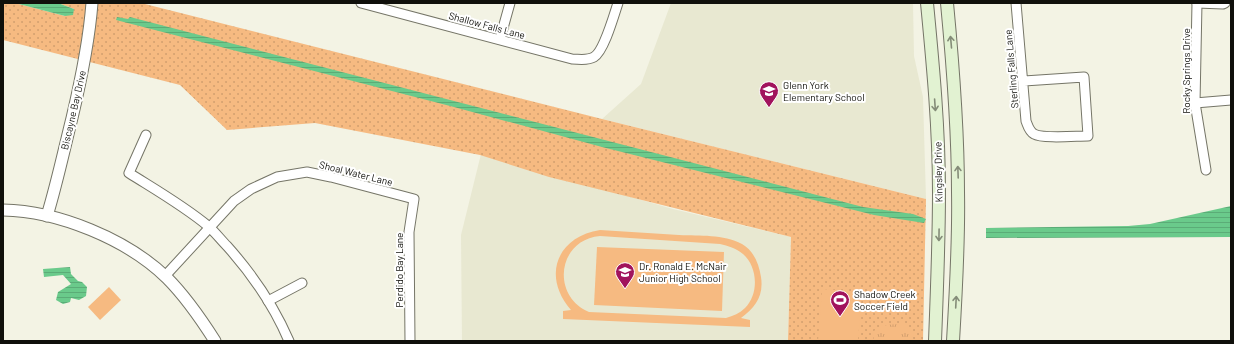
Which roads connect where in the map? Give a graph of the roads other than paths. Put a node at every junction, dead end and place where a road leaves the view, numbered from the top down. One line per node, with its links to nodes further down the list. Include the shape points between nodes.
1 (92, 3): 22 (street, Biscayne Bay Drive, via 89,37 79,87)
2 (361, 3): 10 (street, Shallow Falls Lane)
3 (510, 3): 10 (street)
4 (618, 3): 10 (street, Shallow Falls Lane, via 603,46 595,57 585,60 572,59)
5 (927, 3): 12 (main road, Kingsley Drive)
6 (947, 3): 11 (main road, Kingsley Drive, one-way to 6)
7 (1016, 3): 13 (street, Sterling Falls Lane)
8 (1197, 3): 9 (street); 15 (street, Rocky Springs Drive)
9 (1224, 3)
10 (500, 40)
11 (953, 64): 12 (main road); 19 (main road, Kingsley Drive, one-way to 11)
12 (932, 66): 18 (main road, Kingsley Drive, one-way to 18)
13 (1024, 81): 13 (street, Sterling Falls Lane, via 1026,121 1032,132 1042,136 1088,136 1084,77)
14 (1231, 100): 15 (street)
15 (1195, 103): 17 (street, Rocky Springs Drive)
16 (146, 135): 23 (street, via 129,174 167,196)
17 (1206, 170)
18 (939, 191): 19 (main road); 30 (main road, Kingsley Drive, one-way to 30)
19 (958, 191): 31 (main road, Kingsley Drive, one-way to 19, via 958,267)
20 (414, 199): 23 (street, Shoal Water Lane, via 306,172 277,177 251,189 234,201); 29 (street, Perdido Bay Lane, via 409,232)
21 (3, 210): 22 (street)
22 (47, 216): 24 (street, via 74,223 116,242)
23 (209, 227): 24 (street, Shoal Water Lane); 26 (street, via 255,279)
24 (166, 276): 27 (street)
25 (302, 283): 26 (street)
26 (268, 301): 28 (street)
27 (215, 341)
28 (289, 341)
29 (410, 341)
30 (935, 341)
31 (953, 341)

